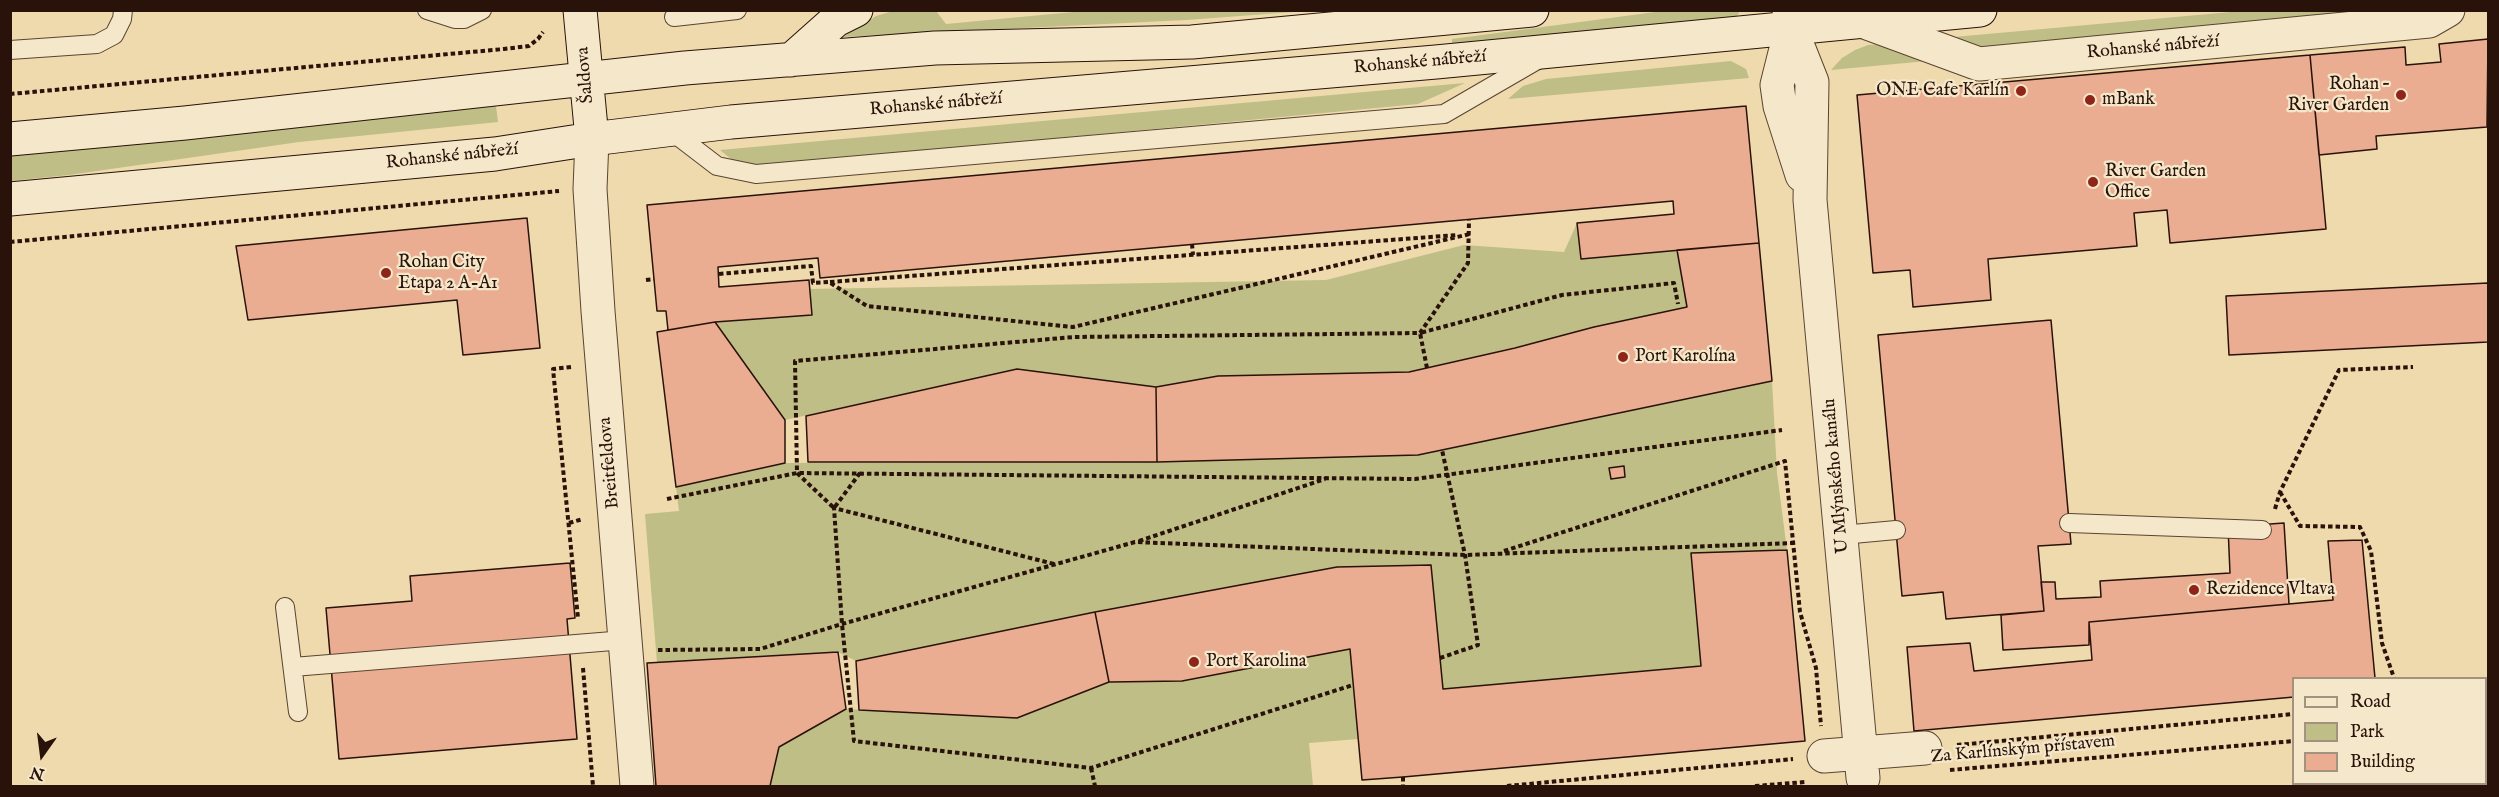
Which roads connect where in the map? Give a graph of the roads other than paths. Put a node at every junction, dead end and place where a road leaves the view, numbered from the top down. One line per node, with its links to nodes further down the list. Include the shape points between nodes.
1 (123, 10): 13 (lane, via 114,35 97,44)
2 (427, 10): 3 (lane, via 454,19 464,19)
3 (482, 10)
4 (580, 10): 16 (main road, Šaldova)
5 (736, 10): 10 (lane)
6 (856, 10): 15 (main road, via 836,20)
7 (1532, 10): 15 (main road, via 1192,42 935,48)
8 (1980, 10): 12 (main road, Rohanské nábřeží)
9 (2448, 10): 12 (main road, Rohanské nábřeží, via 2429,21 1979,64)
10 (674, 16)
11 (1790, 20): 12 (main road, Rohanské nábřeží); 14 (main road, Rohanské nábřeží); 24 (main road, U Mlýnského kanálu, via 1777,85 1810,200)
12 (1862, 21)
13 (10, 50)
14 (1552, 51): 17 (main road, Rohanské nábřeží); 17 (lane, via 1444,114 1389,119 756,174 717,166)
15 (791, 60): 16 (main road)
16 (586, 80): 18 (main road, Šaldova); 19 (main road)
17 (669, 129): 18 (main road, Rohanské nábřeží)
18 (592, 138): 20 (main road, Rohanské nábřeží, via 495,153); 26 (main road, Breitfeldova, via 590,189 602,363)
19 (10, 139)
20 (10, 199)
21 (2069, 523): 23 (lane)
22 (1896, 530): 24 (lane)
23 (2262, 530)
24 (1842, 535): 30 (main road, U Mlýnského kanálu)
25 (285, 607): 27 (lane)
26 (637, 645): 27 (lane); 32 (main road, Breitfeldova)
27 (293, 667): 28 (lane)
28 (298, 712)
29 (1932, 759): 30 (main road)
30 (1861, 765): 31 (main road)
31 (1816, 769)
32 (637, 786)

